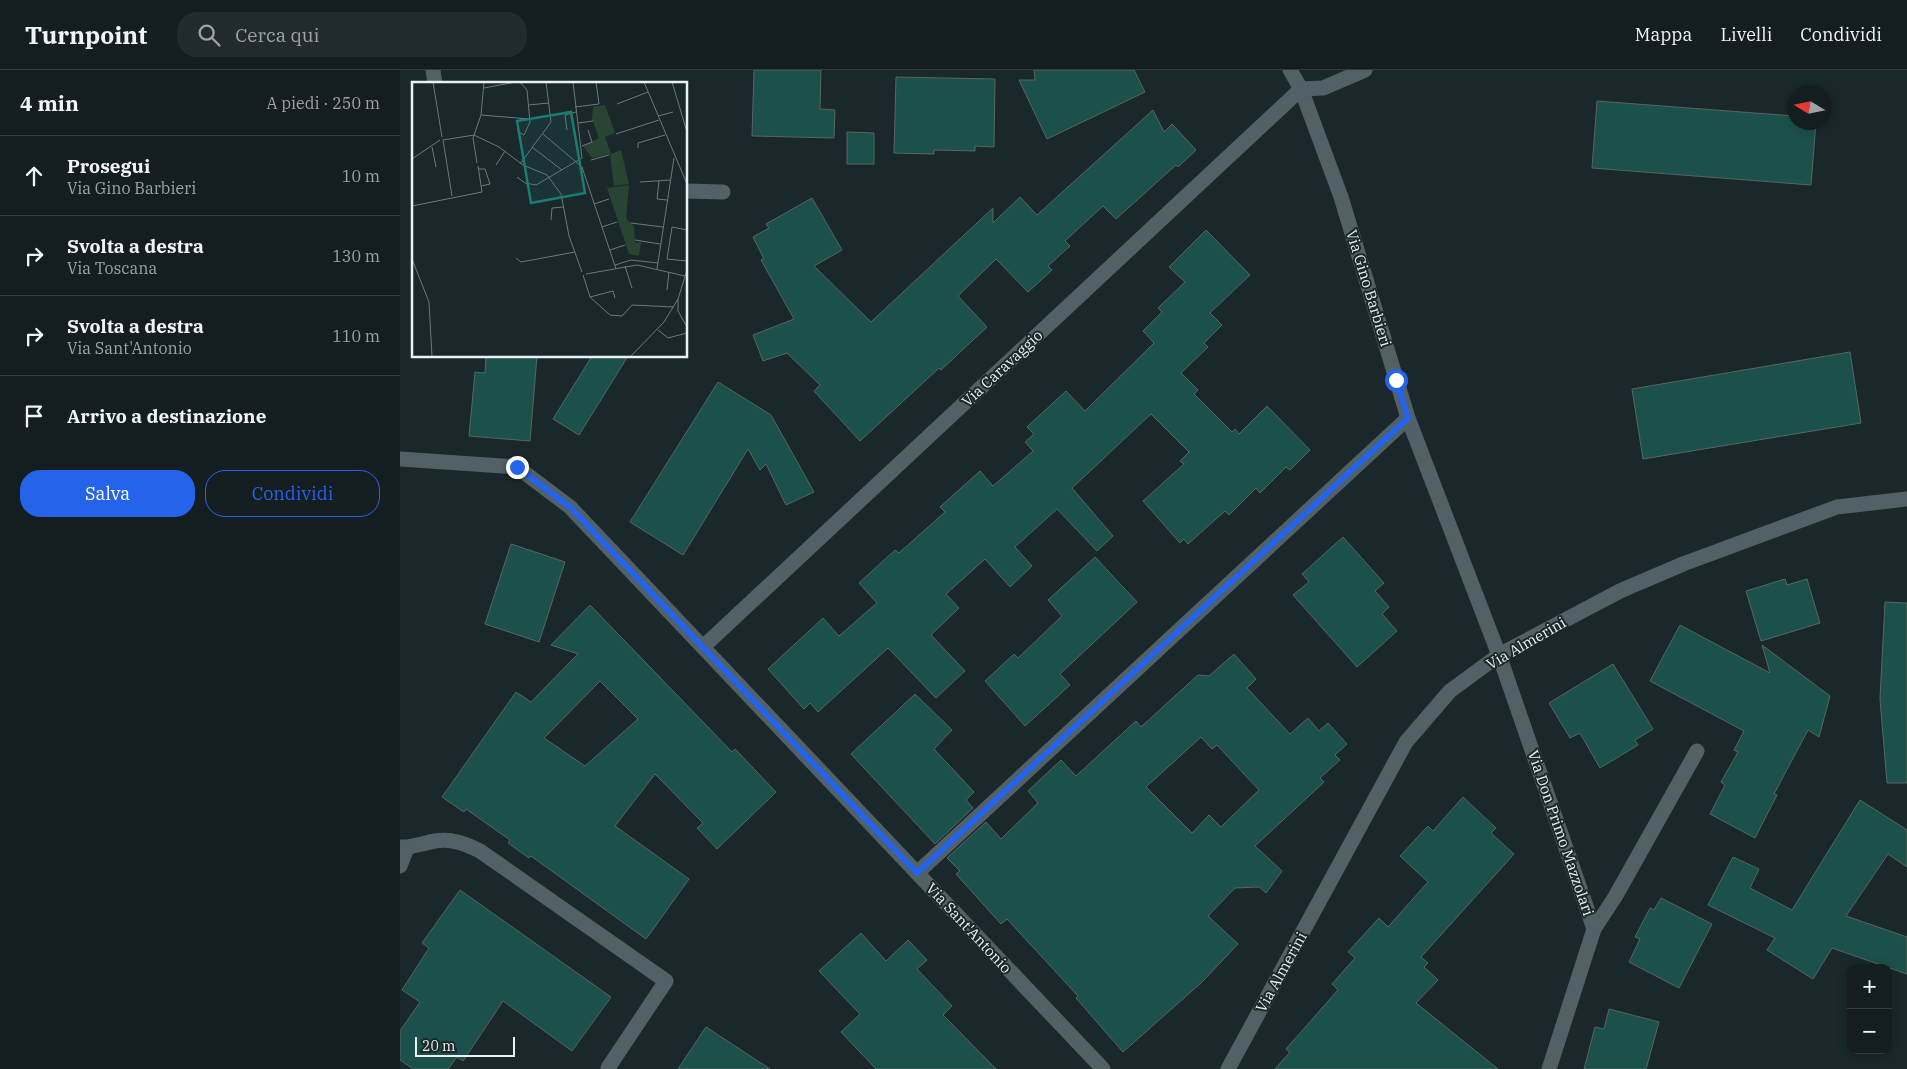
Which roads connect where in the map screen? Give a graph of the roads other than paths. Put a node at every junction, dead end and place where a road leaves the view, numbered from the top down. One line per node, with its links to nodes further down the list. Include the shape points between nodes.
1 (1290, 70): 3 (street, Via Gino Barbieri)
2 (1365, 70): 3 (street, via 1323,88)
3 (1301, 89): 6 (street, Via Gino Barbieri, via 1341,197); 9 (street, Via Caravaggio)
4 (688, 191): 5 (street)
5 (723, 192)
6 (1408, 418): 10 (street, Via Gino Barbieri); 14 (street)
7 (400, 459): 9 (street, Via Sant'Antonio, via 517,467 570,507)
8 (1907, 498): 10 (street, Via Almerini, via 1837,507 1683,564 1620,591)
9 (703, 647): 14 (street, Via Sant'Antonio)
10 (1499, 655): 15 (street, Via Don Primo Mazzolari); 18 (street, Via Almerini, via 1450,691 1406,742)
11 (1697, 751): 15 (street)
12 (403, 847): 13 (street); 16 (street, via 437,840 461,842 480,850 666,981)
13 (400, 866)
14 (917, 873): 17 (street, Via Sant'Antonio)
15 (1594, 929): 19 (street, Via Don Primo Mazzolari)
16 (608, 1068)
17 (1103, 1069)
18 (1228, 1069)
19 (1549, 1069)

